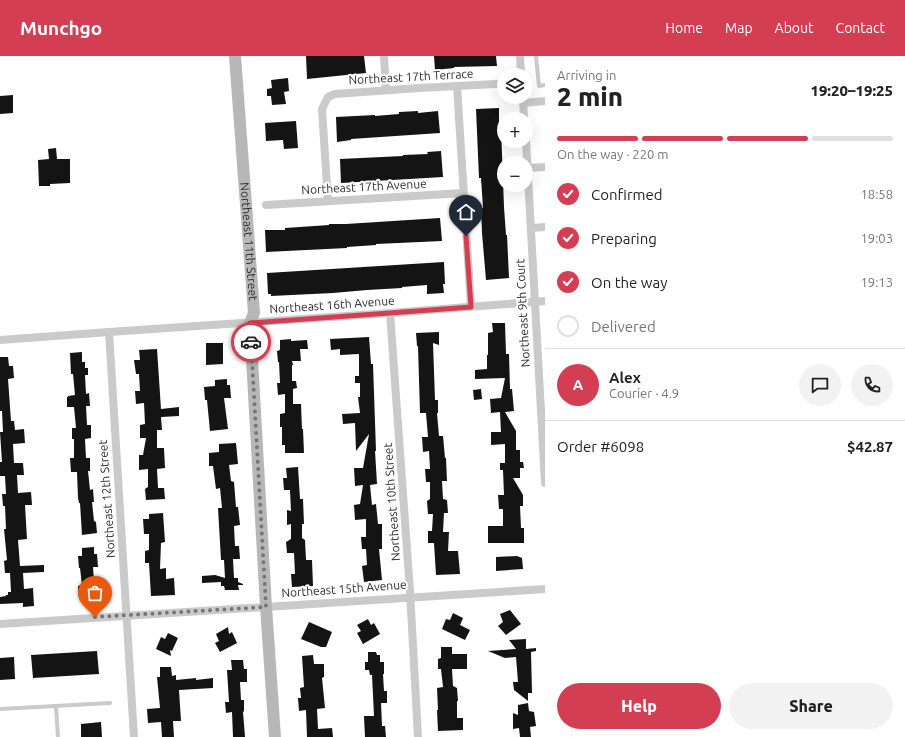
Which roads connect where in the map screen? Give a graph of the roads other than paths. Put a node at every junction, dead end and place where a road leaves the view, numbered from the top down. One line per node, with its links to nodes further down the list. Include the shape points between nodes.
1 (235, 56): 24 (street, Northeast 11th Street, via 254,313)
2 (384, 56): 9 (street)
3 (520, 56): 5 (street)
4 (536, 56): 7 (lane, via 539,86)
5 (521, 68)
6 (496, 84): 8 (street, Northeast 17th Terrace)
7 (545, 85)
8 (457, 86): 9 (street, Northeast 17th Terrace); 15 (street)
9 (386, 90): 16 (street, Northeast 17th Terrace, via 334,94 328,97 322,108)
10 (533, 100): 11 (street)
11 (545, 101)
12 (545, 166): 13 (street)
13 (533, 167)
14 (529, 192): 19 (street, Northeast 9th Court)
15 (463, 193): 16 (street, Northeast 17th Avenue); 22 (street)
16 (328, 201): 17 (street, Northeast 17th Avenue)
17 (266, 205)
18 (545, 227): 19 (street)
19 (531, 228): 21 (street, Northeast 9th Court)
20 (545, 301): 21 (street, Northeast 16th Avenue)
21 (534, 302): 22 (street, Northeast 16th Avenue); 27 (street, Northeast 9th Court)
22 (471, 307): 23 (street, Northeast 16th Avenue)
23 (390, 313): 24 (street, Northeast 16th Avenue); 29 (street, Northeast 10th Street)
24 (250, 323): 25 (street, Northeast 16th Avenue); 30 (street, Northeast 11th Street)
25 (109, 332): 26 (street, Northeast 16th Avenue); 31 (street, Northeast 12th Street)
26 (0, 340)
27 (545, 483)
28 (545, 589): 29 (street, Northeast 15th Avenue)
29 (410, 597): 30 (street, Northeast 15th Avenue); 39 (street, Northeast 10th Street)
30 (266, 607): 31 (street, Northeast 15th Avenue); 38 (street, Northeast 11th Street)
31 (127, 615): 32 (street, Northeast 15th Avenue); 37 (street, Northeast 12th Street)
32 (0, 624)
33 (110, 703): 34 (lane)
34 (56, 707): 35 (lane); 36 (lane)
35 (0, 710)
36 (58, 737)
37 (134, 737)
38 (275, 737)
39 (418, 737)

